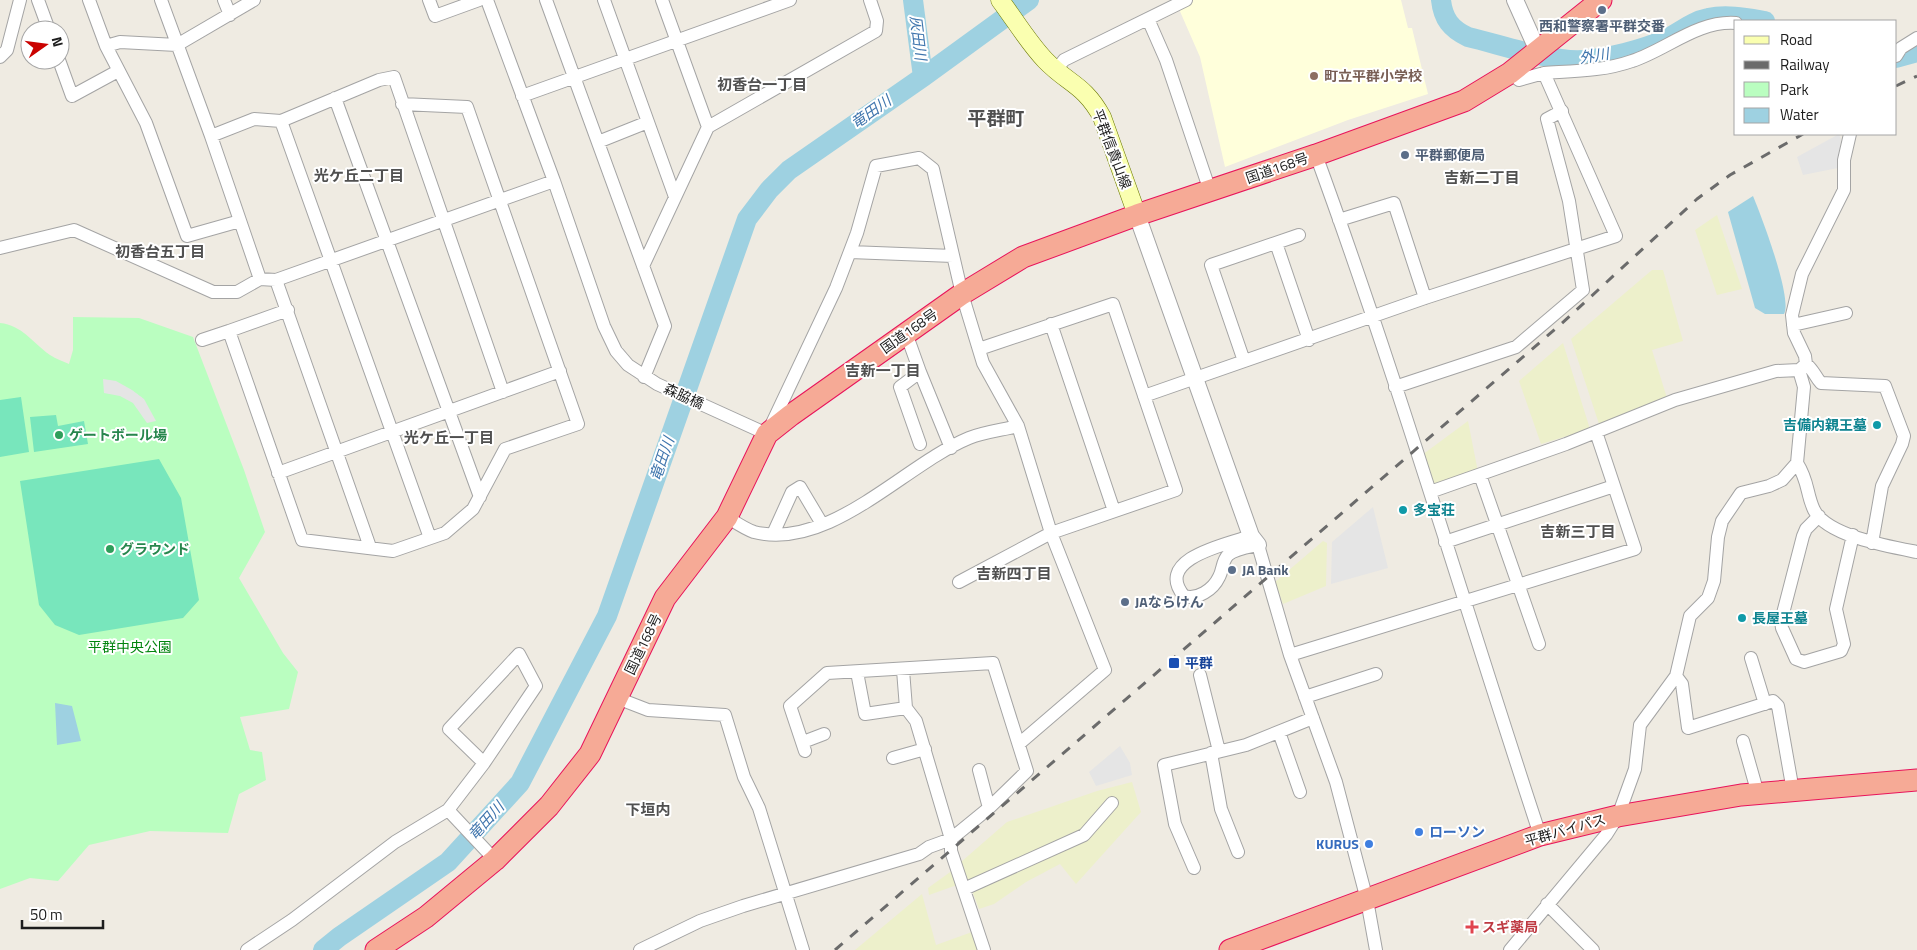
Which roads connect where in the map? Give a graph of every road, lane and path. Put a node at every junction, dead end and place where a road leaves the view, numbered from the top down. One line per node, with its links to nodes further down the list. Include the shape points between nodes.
1 (20, 0): 29 (street, via 7,50)
2 (38, 0): 21 (street)
3 (89, 0): 26 (street)
4 (161, 0): 25 (street)
5 (224, 0): 19 (street)
6 (254, 0): 19 (street)
7 (429, 0): 8 (street, via 435,16)
8 (479, 0)
9 (487, 0): 37 (street, 森脇橋)
10 (546, 0): 36 (street)
11 (604, 0): 30 (street)
12 (662, 0): 24 (street)
13 (790, 0): 24 (street)
14 (870, 0): 43 (street, via 877,21 876,31)
15 (1186, 0): 20 (street)
16 (1515, 0): 27 (street)
17 (1600, 0): 27 (highway, 国道168号)
18 (1001, 1): 32 (main road, 平群信貴山線)
19 (230, 16): 25 (street)
20 (1148, 19): 32 (street, via 1064,60); 49 (street, via 1166,60)
21 (45, 20)
22 (1734, 24): 35 (street, via 1723,22 1704,28 1632,61 1596,69)
23 (1917, 38): 28 (street)
24 (677, 41): 30 (street); 43 (street)
25 (177, 45): 26 (street, via 120,42); 45 (street)
26 (106, 46): 33 (street)
27 (1532, 53): 34 (highway, 国道168号)
28 (1897, 54)
29 (0, 57)
30 (626, 60): 36 (street); 42 (street)
31 (63, 70): 33 (street, via 72,96)
32 (1056, 70): 52 (main road, 平群信貴山線, via 1078,84 1095,104)
33 (118, 71): 54 (street, via 146,123 187,236)
34 (1510, 72): 35 (street, via 1519,80); 47 (highway, 国道168号, via 1464,101)
35 (1544, 73): 40 (street)
36 (574, 78): 37 (street); 46 (street)
37 (522, 96): 48 (street, 森脇橋)
38 (335, 98): 39 (street, via 394,77); 41 (street); 57 (street)
39 (402, 104): 51 (street, via 467,107); 55 (street)
40 (1562, 111): 60 (street, via 1547,118); 60 (street, via 1616,236)
41 (281, 121): 45 (street, via 254,119); 63 (street)
42 (648, 122): 46 (street); 50 (street)
43 (708, 127): 50 (street)
44 (1850, 135): 73 (street, via 1844,160 1844,190 1802,274 1792,315)
45 (211, 136): 54 (street)
46 (598, 142): 64 (street)
47 (1316, 155): 49 (highway, 国道168号); 53 (street)
48 (554, 181): 51 (street); 83 (street, 森脇橋, via 608,335 628,365)
49 (1210, 191): 52 (highway, 国道168号)
50 (675, 197): 64 (street)
51 (498, 200): 55 (street); 81 (street)
52 (1137, 215): 67 (highway, 国道168号, via 1024,257); 84 (street)
53 (1339, 220): 68 (street, via 1394,203); 71 (street)
54 (240, 221): 65 (street)
55 (443, 221): 57 (street); 86 (street)
56 (1299, 235): 58 (street)
57 (387, 240): 63 (street); 88 (street)
58 (1276, 243): 77 (street); 79 (street, via 1211,265)
59 (0, 248): 65 (street, via 74,230 212,292 237,292)
60 (1578, 248): 68 (street); 85 (street, via 1583,290 1516,347)
61 (850, 252): 62 (street); 62 (street, via 876,166 919,158 933,169); 92 (street)
62 (953, 256): 67 (street)
63 (331, 260): 66 (street); 90 (street)
64 (643, 266): 83 (street, via 665,326)
65 (260, 280): 66 (street)
66 (276, 280): 69 (street)
67 (962, 294): 75 (highway, 国道168号); 78 (street)
68 (1425, 298): 71 (street)
69 (288, 310): 74 (street); 95 (street)
70 (1846, 313): 73 (street)
71 (1373, 318): 77 (street); 85 (street)
72 (1051, 324): 78 (street); 87 (street, via 1113,304); 102 (street)
73 (1793, 325): 80 (street, via 1805,356)
74 (229, 331): 76 (street); 97 (street)
75 (906, 333): 82 (street); 92 (highway, 国道168号)
76 (202, 340)
77 (1309, 340): 79 (street)
78 (979, 349): 89 (street)
79 (1244, 361): 84 (street)
80 (1803, 367): 91 (street, via 1776,371 1684,398); 96 (street); 113 (street, via 1814,370 1822,383 1885,386 1892,403 1904,436 1882,486)
81 (560, 371): 86 (street); 101 (street, via 578,424 505,449)
82 (920, 372): 93 (street, via 900,387); 94 (street)
83 (644, 376): 92 (street, 森脇橋)
84 (1194, 378): 87 (street); 111 (street)
85 (1395, 387): 100 (street)
86 (503, 392): 88 (street)
87 (1144, 396): 102 (street, via 1176,490)
88 (448, 412): 90 (street); 101 (street)
89 (1018, 426): 94 (street, via 970,438); 107 (street)
90 (391, 432): 95 (street); 110 (street)
91 (1596, 432): 98 (street); 99 (street)
92 (767, 434): 104 (highway, 国道168号)
93 (920, 444)
94 (951, 448): 105 (street, via 839,518)
95 (337, 451): 97 (street); 114 (street)
96 (1797, 463): 103 (street, via 1806,476 1814,511); 126 (street, via 1782,480 1741,493 1722,521 1714,581 1708,598 1690,616)
97 (278, 473): 114 (street, via 302,540)
98 (1480, 475): 100 (street); 106 (street)
99 (1614, 486): 106 (street); 117 (street, via 1636,549)
100 (1430, 492): 112 (street)
101 (480, 498): 110 (street, via 473,509 445,533)
102 (1114, 511): 107 (street)
103 (1819, 516): 109 (street, via 1834,528); 109 (street, via 1803,536 1781,621 1796,658 1804,662 1841,651 1844,644 1836,609)
104 (727, 517): 108 (street, via 752,532); 128 (highway, 国道168号, via 665,598)
105 (822, 524): 108 (street); 108 (street, via 800,488 792,492)
106 (1497, 524): 112 (street); 117 (street)
107 (1051, 533): 116 (street); 135 (street, via 1105,670)
108 (773, 534)
109 (1853, 535): 113 (street)
110 (430, 538): 114 (street, via 393,550)
111 (1254, 540): 111 (street, via 1230,553 1217,581 1198,596 1184,596 1178,589 1176,573 1194,557); 120 (street)
112 (1445, 542): 118 (street)
113 (1872, 542): 115 (street)
114 (370, 547)
115 (1917, 552)
116 (959, 582)
117 (1519, 585): 118 (street); 119 (street)
118 (1464, 602): 120 (street); 149 (street)
119 (1539, 644)
120 (1290, 655): 127 (street)
121 (1751, 658): 129 (street)
122 (903, 670): 123 (street); 130 (street); 135 (street, via 993,663)
123 (857, 672): 130 (street, via 864,714); 133 (street, via 827,673 790,706 804,747)
124 (1376, 674): 127 (street)
125 (1200, 675): 137 (street)
126 (1676, 676): 129 (street, via 1682,684 1688,728); 148 (street, via 1640,725 1635,769)
127 (1306, 697): 131 (street)
128 (617, 698): 152 (highway, 国道168号, via 590,754 550,806); 155 (street, via 648,710 725,715 744,777 759,808)
129 (1765, 704): 142 (street, via 1773,701 1778,706)
130 (906, 708): 136 (street, via 916,721)
131 (1313, 718): 132 (street); 156 (street, via 1336,782)
132 (1279, 732): 137 (street, via 1246,745); 143 (street)
133 (824, 734)
134 (1744, 741): 144 (street)
135 (1020, 743): 146 (street, via 1028,771)
136 (925, 749): 138 (street); 150 (street)
137 (1215, 752): 151 (street, via 1221,809); 153 (street, via 1164,765 1175,824)
138 (894, 758)
139 (484, 763): 139 (street, via 536,686 519,654 449,729); 147 (street)
140 (979, 770): 146 (street)
141 (1917, 780): 142 (highway, 平群バイパス)
142 (1793, 791): 144 (highway, 平群バイパス)
143 (1300, 792)
144 (1758, 794): 148 (highway, 平群バイパス, via 1652,808)
145 (1112, 803): 154 (street, via 1084,835)
146 (989, 808): 150 (street)
147 (448, 810): 152 (street); 158 (street, via 395,842)
148 (1618, 816): 149 (highway, 平群バイパス); 157 (street, via 1606,835)
149 (1540, 835): 156 (highway, 平群バイパス)
150 (951, 839): 154 (street, via 951,851); 155 (street, via 919,854)
151 (1238, 852)
152 (488, 853): 159 (highway, 国道168号, via 426,917)
153 (1194, 868)
154 (964, 889): 162 (street)
155 (785, 893): 160 (street, via 700,921); 161 (street)
156 (1367, 900): 163 (highway, 平群バイパス); 164 (street)
157 (1547, 904): 165 (street); 166 (street)
158 (247, 950)
159 (376, 950)
160 (640, 950)
161 (802, 950)
162 (984, 950)
163 (1230, 950)
164 (1376, 950)
165 (1510, 950)
166 (1593, 950)

